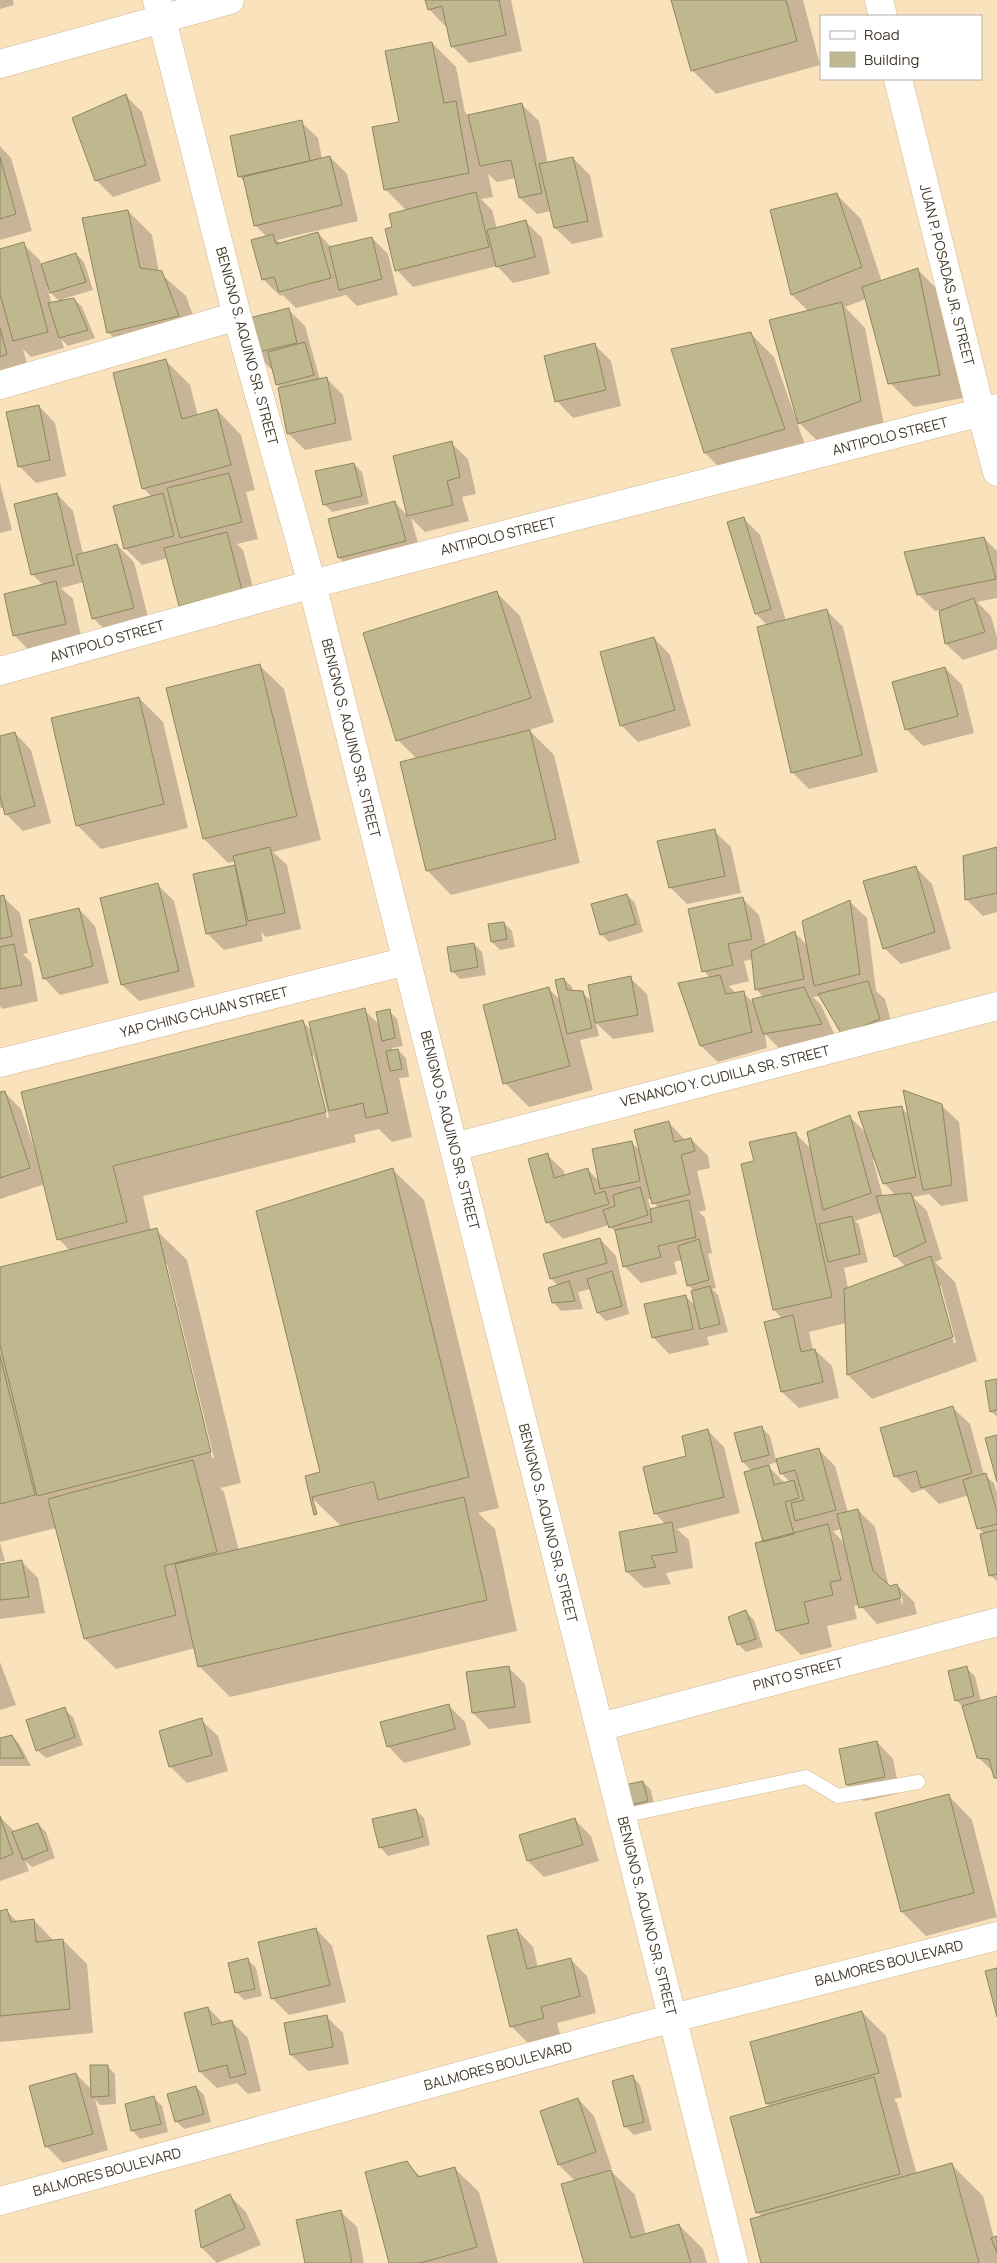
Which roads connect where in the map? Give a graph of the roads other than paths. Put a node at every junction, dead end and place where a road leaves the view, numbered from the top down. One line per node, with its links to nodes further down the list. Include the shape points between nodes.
1 (230, 0): 3 (street)
2 (879, 0): 4 (street)
3 (159, 9): 5 (street); 7 (street, BENIGNO S. AQUINO SR. STREET)
4 (883, 15)
5 (0, 64)
6 (898, 80): 9 (street, JUAN P. POSADAS JR. STREET)
7 (237, 316): 8 (street); 11 (street, BENIGNO S. AQUINO SR. STREET)
8 (0, 385)
9 (989, 410): 10 (street, JUAN P. POSADAS JR. STREET); 11 (street, ANTIPOLO STREET)
10 (997, 472)
11 (312, 584): 12 (street, ANTIPOLO STREET); 13 (street, BENIGNO S. AQUINO SR. STREET)
12 (0, 671)
13 (407, 961): 15 (street, YAP CHING CHUAN STREET); 16 (street, BENIGNO S. AQUINO SR. STREET)
14 (997, 1006): 16 (street, VENANCIO Y. CUDILLA SR. STREET)
15 (0, 1063)
16 (454, 1147): 18 (street, BENIGNO S. AQUINO SR. STREET)
17 (997, 1622): 18 (street, PINTO STREET)
18 (600, 1727): 20 (street, BENIGNO S. AQUINO SR. STREET)
19 (918, 1782): 20 (lane, via 838,1796 806,1777)
20 (622, 1816): 22 (street, BENIGNO S. AQUINO SR. STREET)
21 (997, 1936): 22 (street, BALMORES BOULEVARD)
22 (673, 2018): 23 (street, BALMORES BOULEVARD); 24 (street, BENIGNO S. AQUINO SR. STREET)
23 (0, 2201)
24 (734, 2263)

